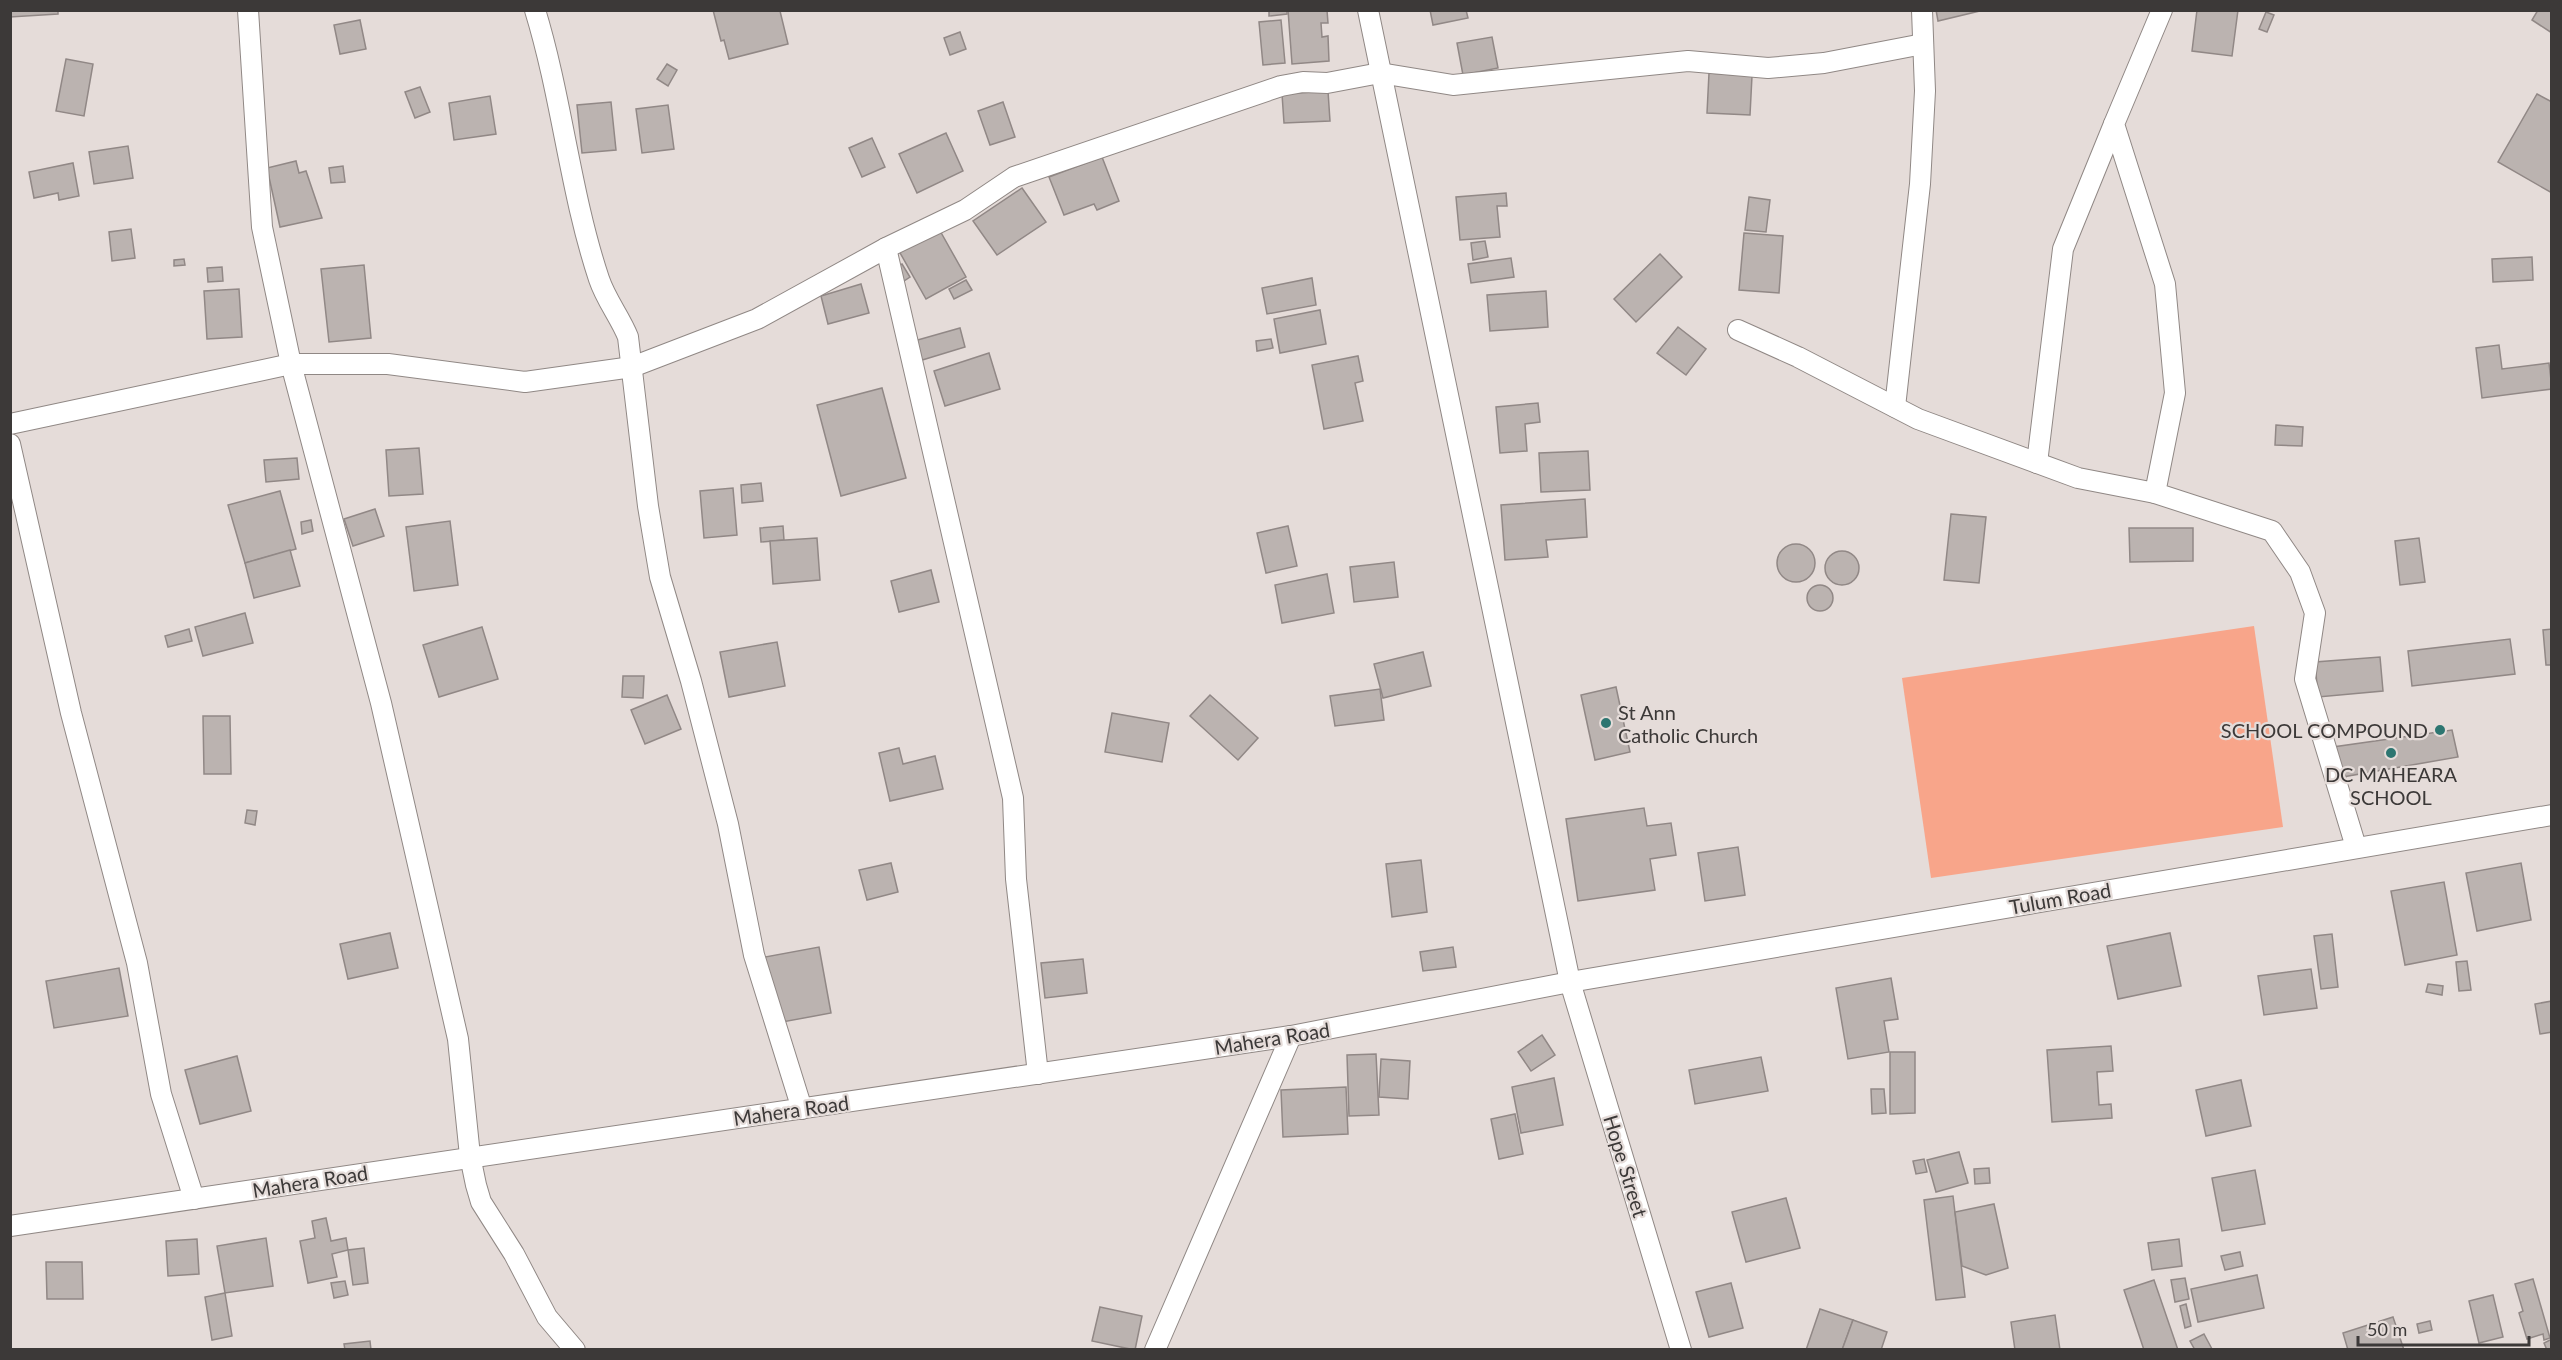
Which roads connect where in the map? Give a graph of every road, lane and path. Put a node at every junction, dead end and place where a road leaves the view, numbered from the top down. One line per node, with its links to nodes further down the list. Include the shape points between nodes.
1 (248, 10): 11 (street, via 262,227)
2 (535, 10): 12 (street, via 593,258 607,298 628,337)
3 (1368, 10): 7 (street, Hope Street)
4 (1922, 10): 6 (street)
5 (2163, 10): 8 (street)
6 (1923, 44): 7 (street, via 1768,69 1689,61 1453,85); 13 (street, via 1925,91 1920,184)
7 (1380, 74): 9 (street, via 1281,86 1095,148 1014,177 965,210); 20 (street, Hope Street)
8 (2114, 124): 16 (street, via 2063,249); 17 (street, via 2165,284 2175,393)
9 (886, 248): 12 (street, via 757,319); 22 (street, via 1013,798 1016,879)
10 (1738, 330): 13 (street)
11 (291, 364): 12 (street, via 388,363 525,382); 14 (street); 24 (street, via 381,703 458,1039)
12 (632, 367): 23 (street, via 660,577 728,824 754,955)
13 (1895, 407): 16 (street)
14 (10, 424)
15 (10, 444): 25 (street, via 71,713 137,963 161,1094)
16 (2037, 463): 17 (street, via 2078,478)
17 (2155, 493): 19 (street, via 2272,531 2300,572 2315,613 2305,679)
18 (2552, 815): 19 (street, Tulum Road)
19 (2356, 847): 20 (street, Tulum Road)
20 (1569, 982): 21 (street, Mahera Road); 29 (street, Hope Street)
21 (1291, 1036): 22 (street, Mahera Road); 28 (street)
22 (1038, 1074): 23 (street, Mahera Road)
23 (802, 1109): 24 (street, Mahera Road)
24 (470, 1156): 25 (street, Mahera Road); 27 (street, via 482,1202 547,1317)
25 (194, 1199): 26 (street, Mahera Road)
26 (10, 1226)
27 (575, 1350)
28 (1155, 1350)
29 (1681, 1350)

